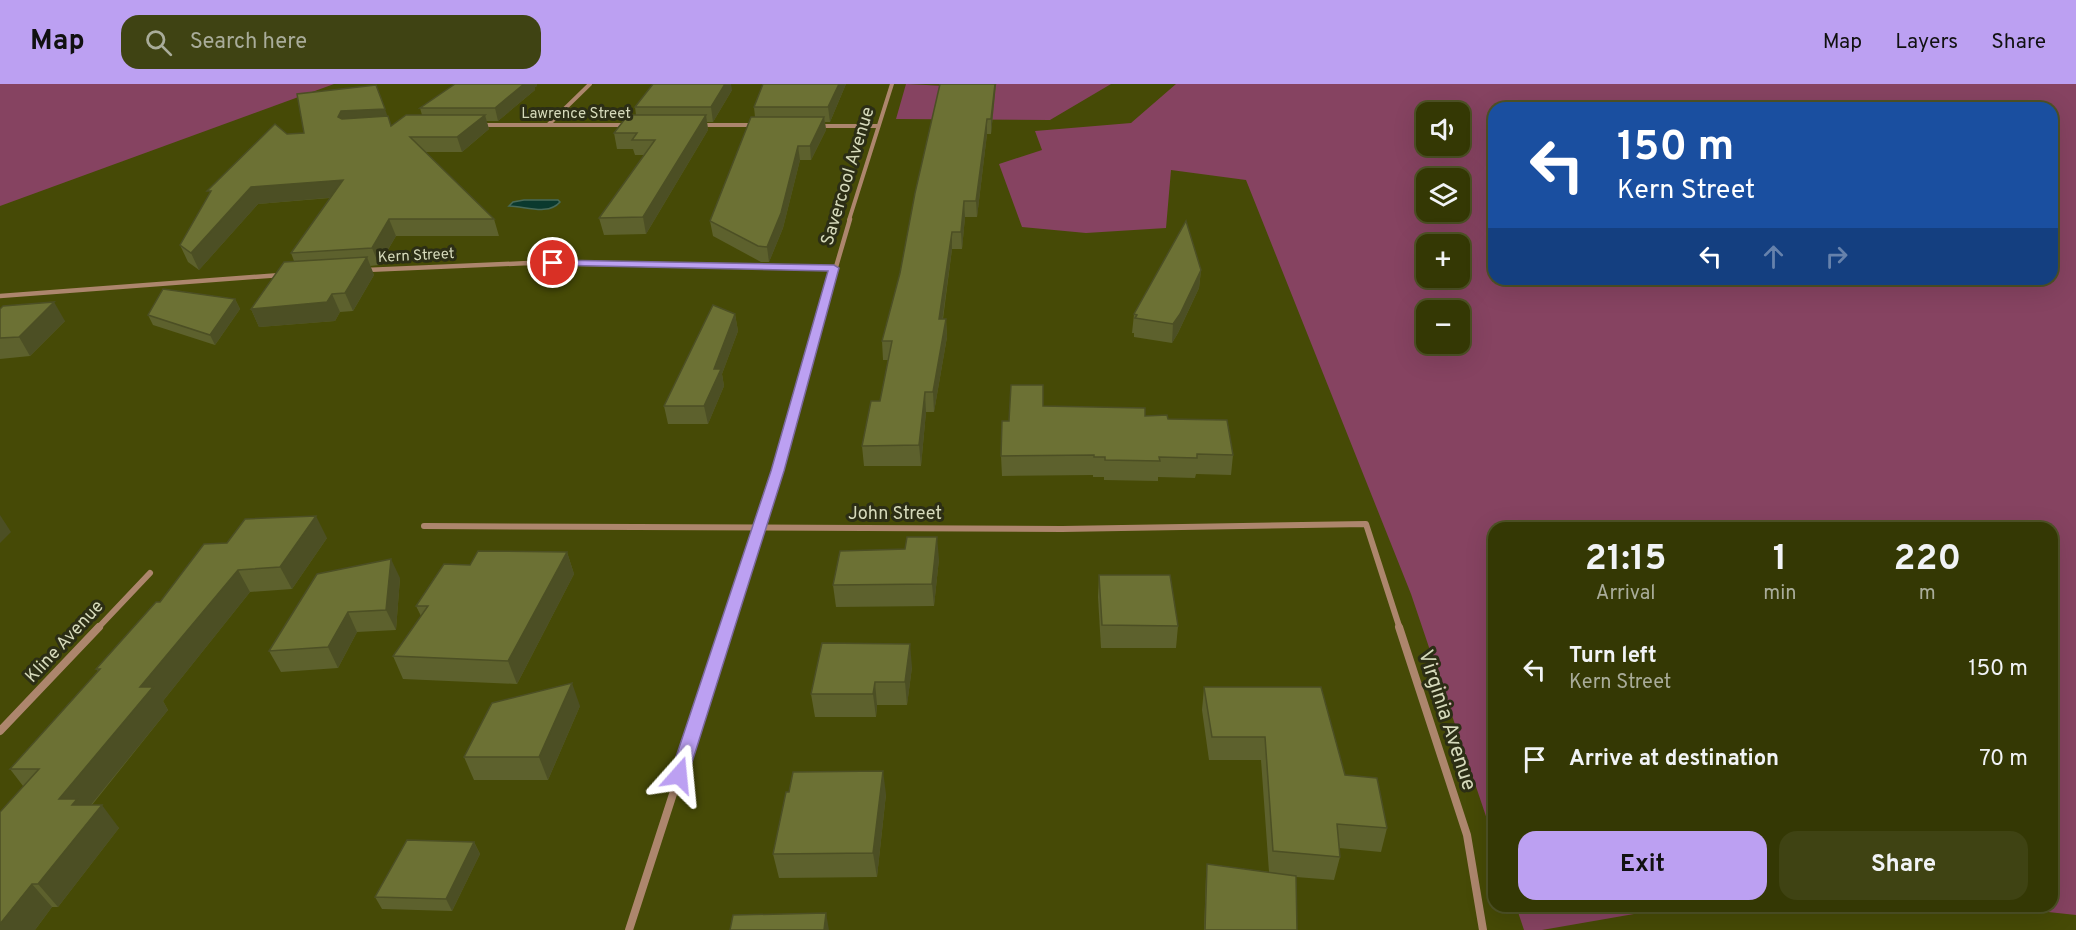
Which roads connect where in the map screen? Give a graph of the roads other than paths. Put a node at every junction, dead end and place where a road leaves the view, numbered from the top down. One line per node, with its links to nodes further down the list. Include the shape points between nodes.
1 (590, 84): 4 (street)
2 (892, 84): 9 (street, Savercool Avenue)
3 (480, 125): 4 (street, Lawrence Street)
4 (548, 125): 5 (street, Lawrence Street)
5 (630, 125)
6 (688, 125): 7 (street)
7 (759, 125)
8 (806, 126): 9 (street)
9 (877, 126): 10 (street, Savercool Avenue)
10 (834, 268): 11 (street, Kern Street, via 529,262); 16 (street, Savercool Avenue)
11 (364, 270)
12 (285, 275): 13 (street)
13 (0, 296)
14 (1365, 524): 16 (street, John Street, via 1062,529); 20 (street, Virginia Avenue, via 1467,835)
15 (424, 526): 16 (street, John Street)
16 (759, 527): 19 (street, Savercool Avenue)
17 (150, 573): 18 (street, Kline Avenue)
18 (0, 731)
19 (629, 930)
20 (1482, 930)

